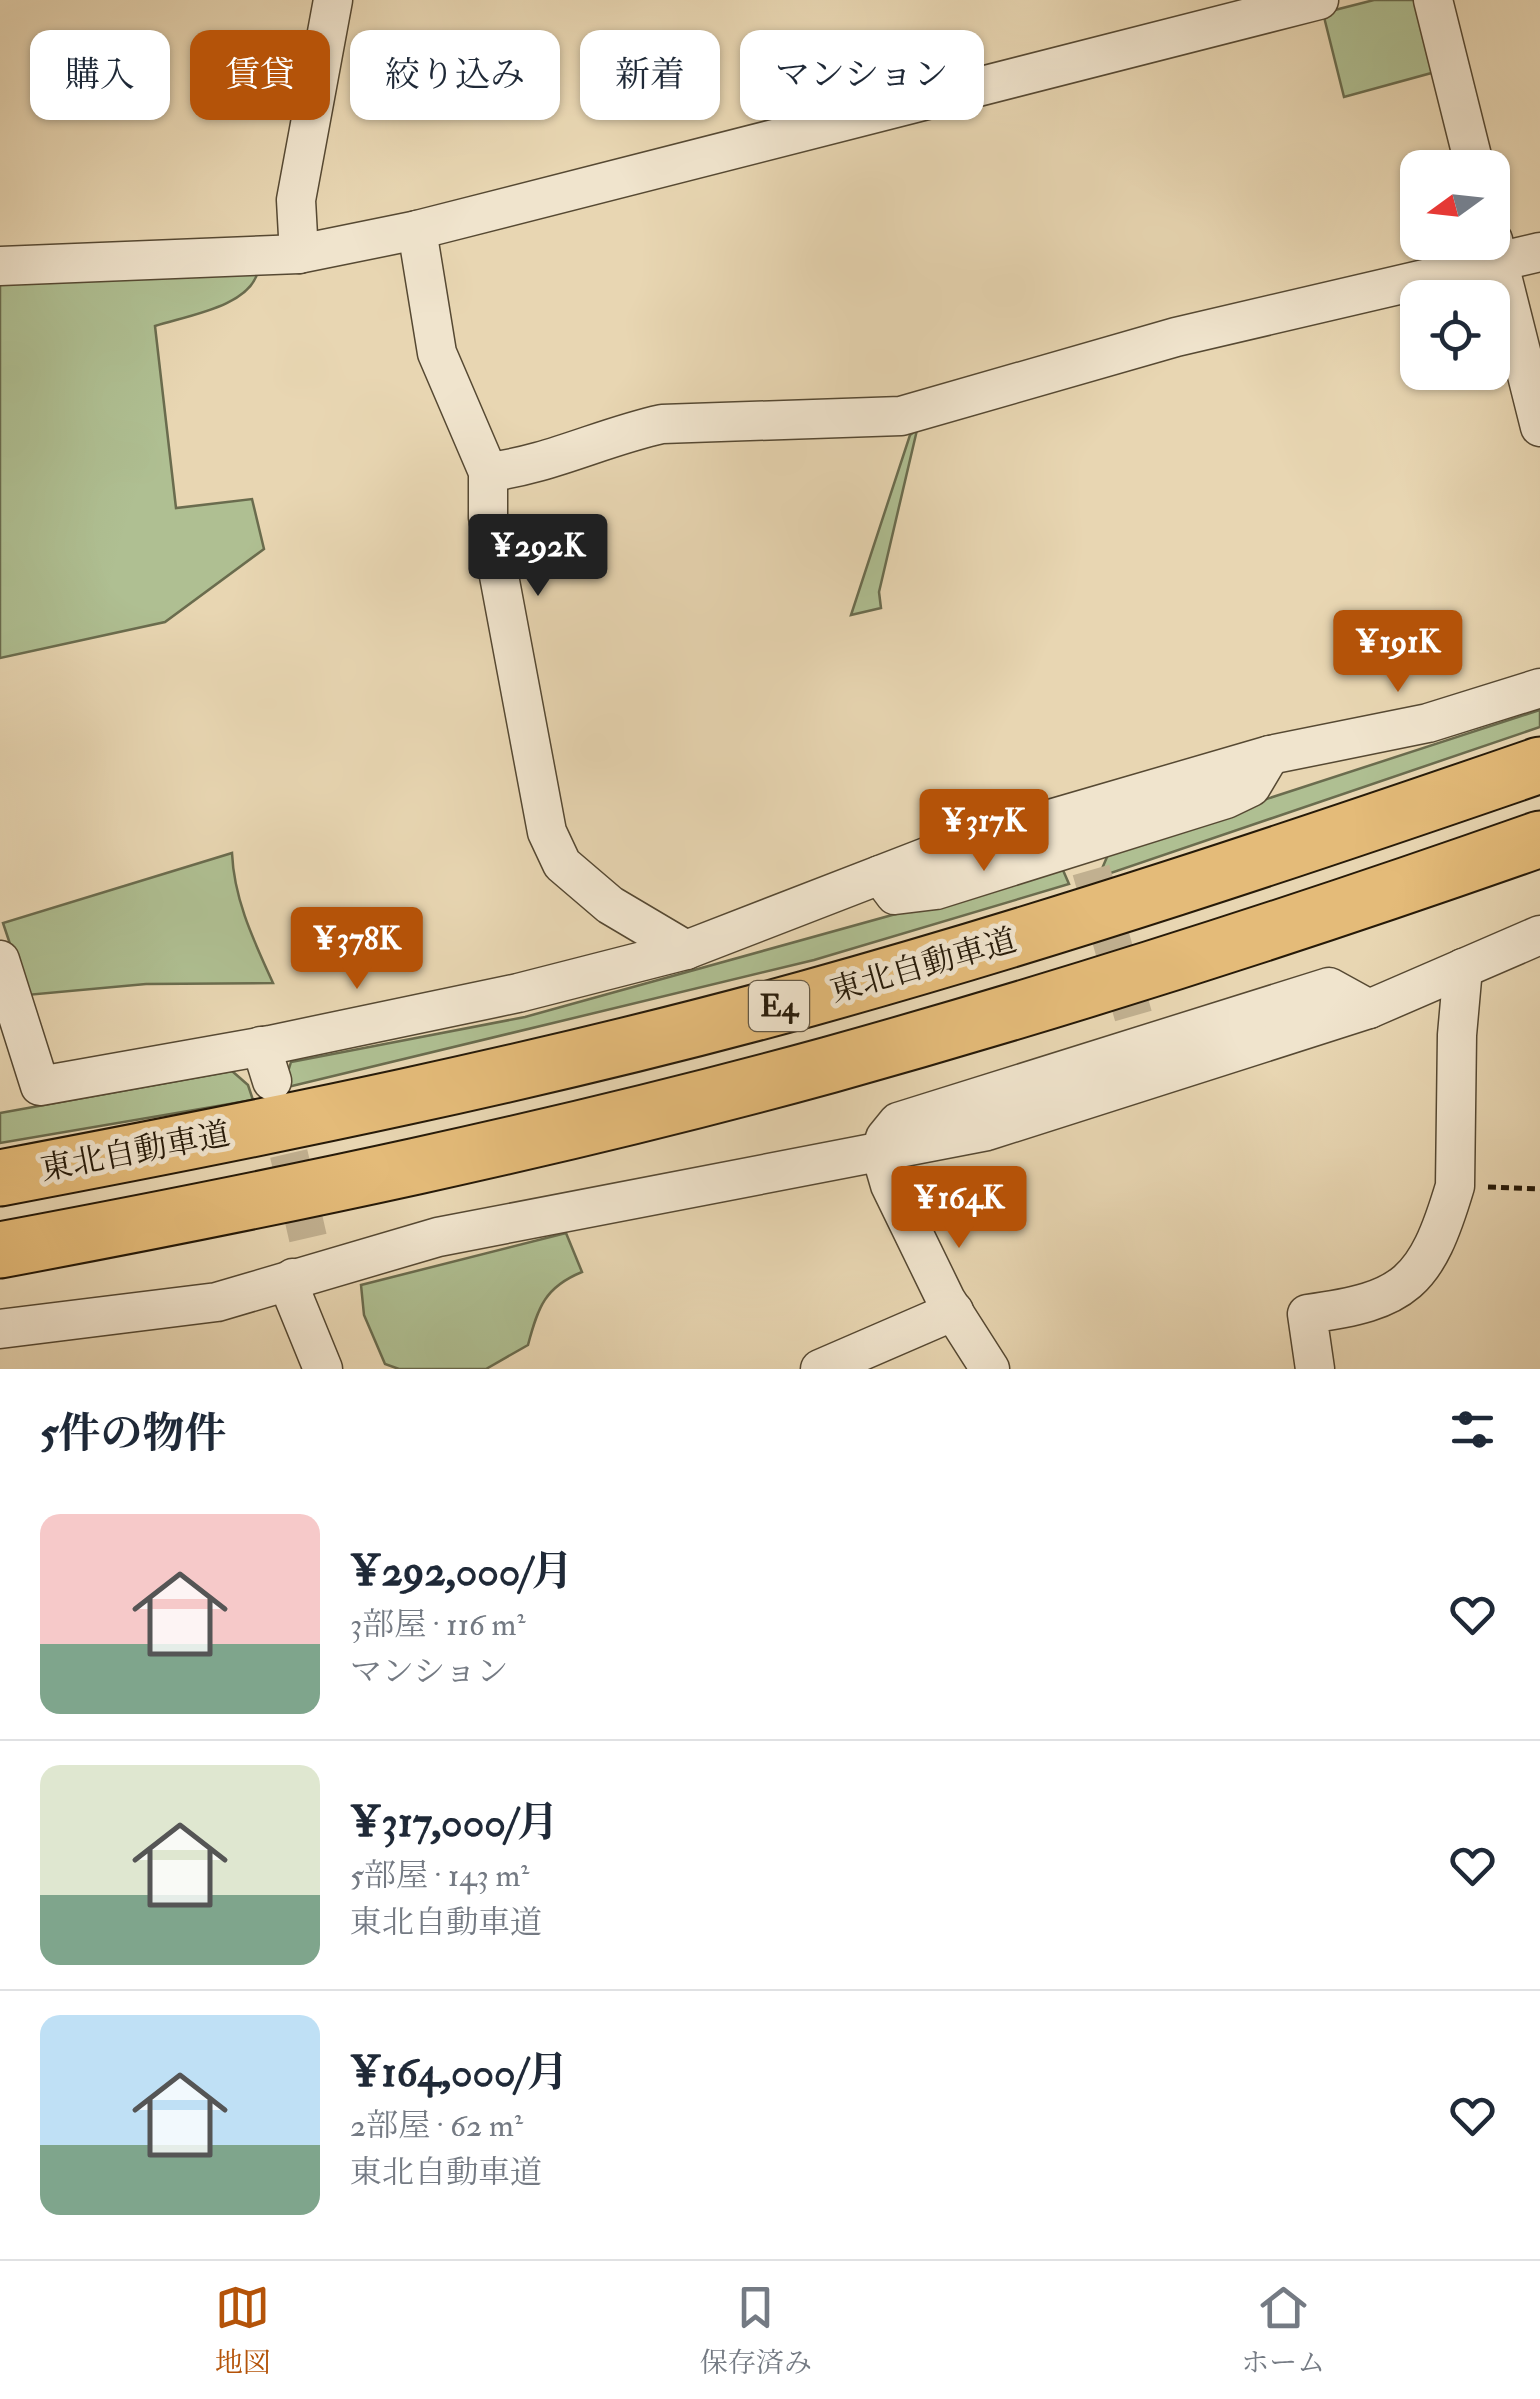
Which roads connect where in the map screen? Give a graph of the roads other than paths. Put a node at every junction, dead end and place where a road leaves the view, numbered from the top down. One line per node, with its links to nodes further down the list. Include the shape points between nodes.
1 (333, 0): 8 (street, via 296,200)
2 (1320, 0): 5 (street)
3 (1432, 0): 4 (street)
4 (1470, 150)
5 (417, 230): 8 (street); 13 (street, via 437,353)
6 (1510, 251): 7 (street)
7 (1540, 252)
8 (299, 254): 11 (street)
9 (1460, 260): 13 (street, via 901,416 662,424 530,468)
10 (1498, 260): 12 (street)
11 (0, 266)
12 (1540, 427)
13 (488, 472): 20 (street, via 488,517 547,832 562,864 610,904)
14 (1540, 688): 15 (street, via 1428,723)
15 (1270, 755): 18 (street); 18 (street, via 1251,787 1087,857 904,897)
16 (1540, 766): 25 (highway, 東北自動車道 / E4, via 1235,870 806,999 561,1062)
17 (1540, 839): 26 (highway, E4, via 1291,926 828,1065 578,1130)
18 (880, 876): 20 (street)
19 (1540, 935): 22 (street)
20 (686, 950): 21 (street, via 267,1064 40,1086)
21 (0, 960)
22 (1463, 968): 23 (street); 33 (street, via 1448,1210 1416,1276 1390,1298 1307,1314)
23 (1369, 1009): 24 (street, via 988,1131); 24 (street, via 1328,987 1139,1036 898,1122)
24 (880, 1154): 27 (street); 28 (street)
25 (0, 1178)
26 (0, 1250)
27 (306, 1262): 29 (street, via 218,1302); 30 (street, via 294,1298)
28 (954, 1311): 31 (street); 32 (street)
29 (0, 1329)
30 (323, 1369)
31 (820, 1369)
32 (990, 1369)
33 (1315, 1369)

